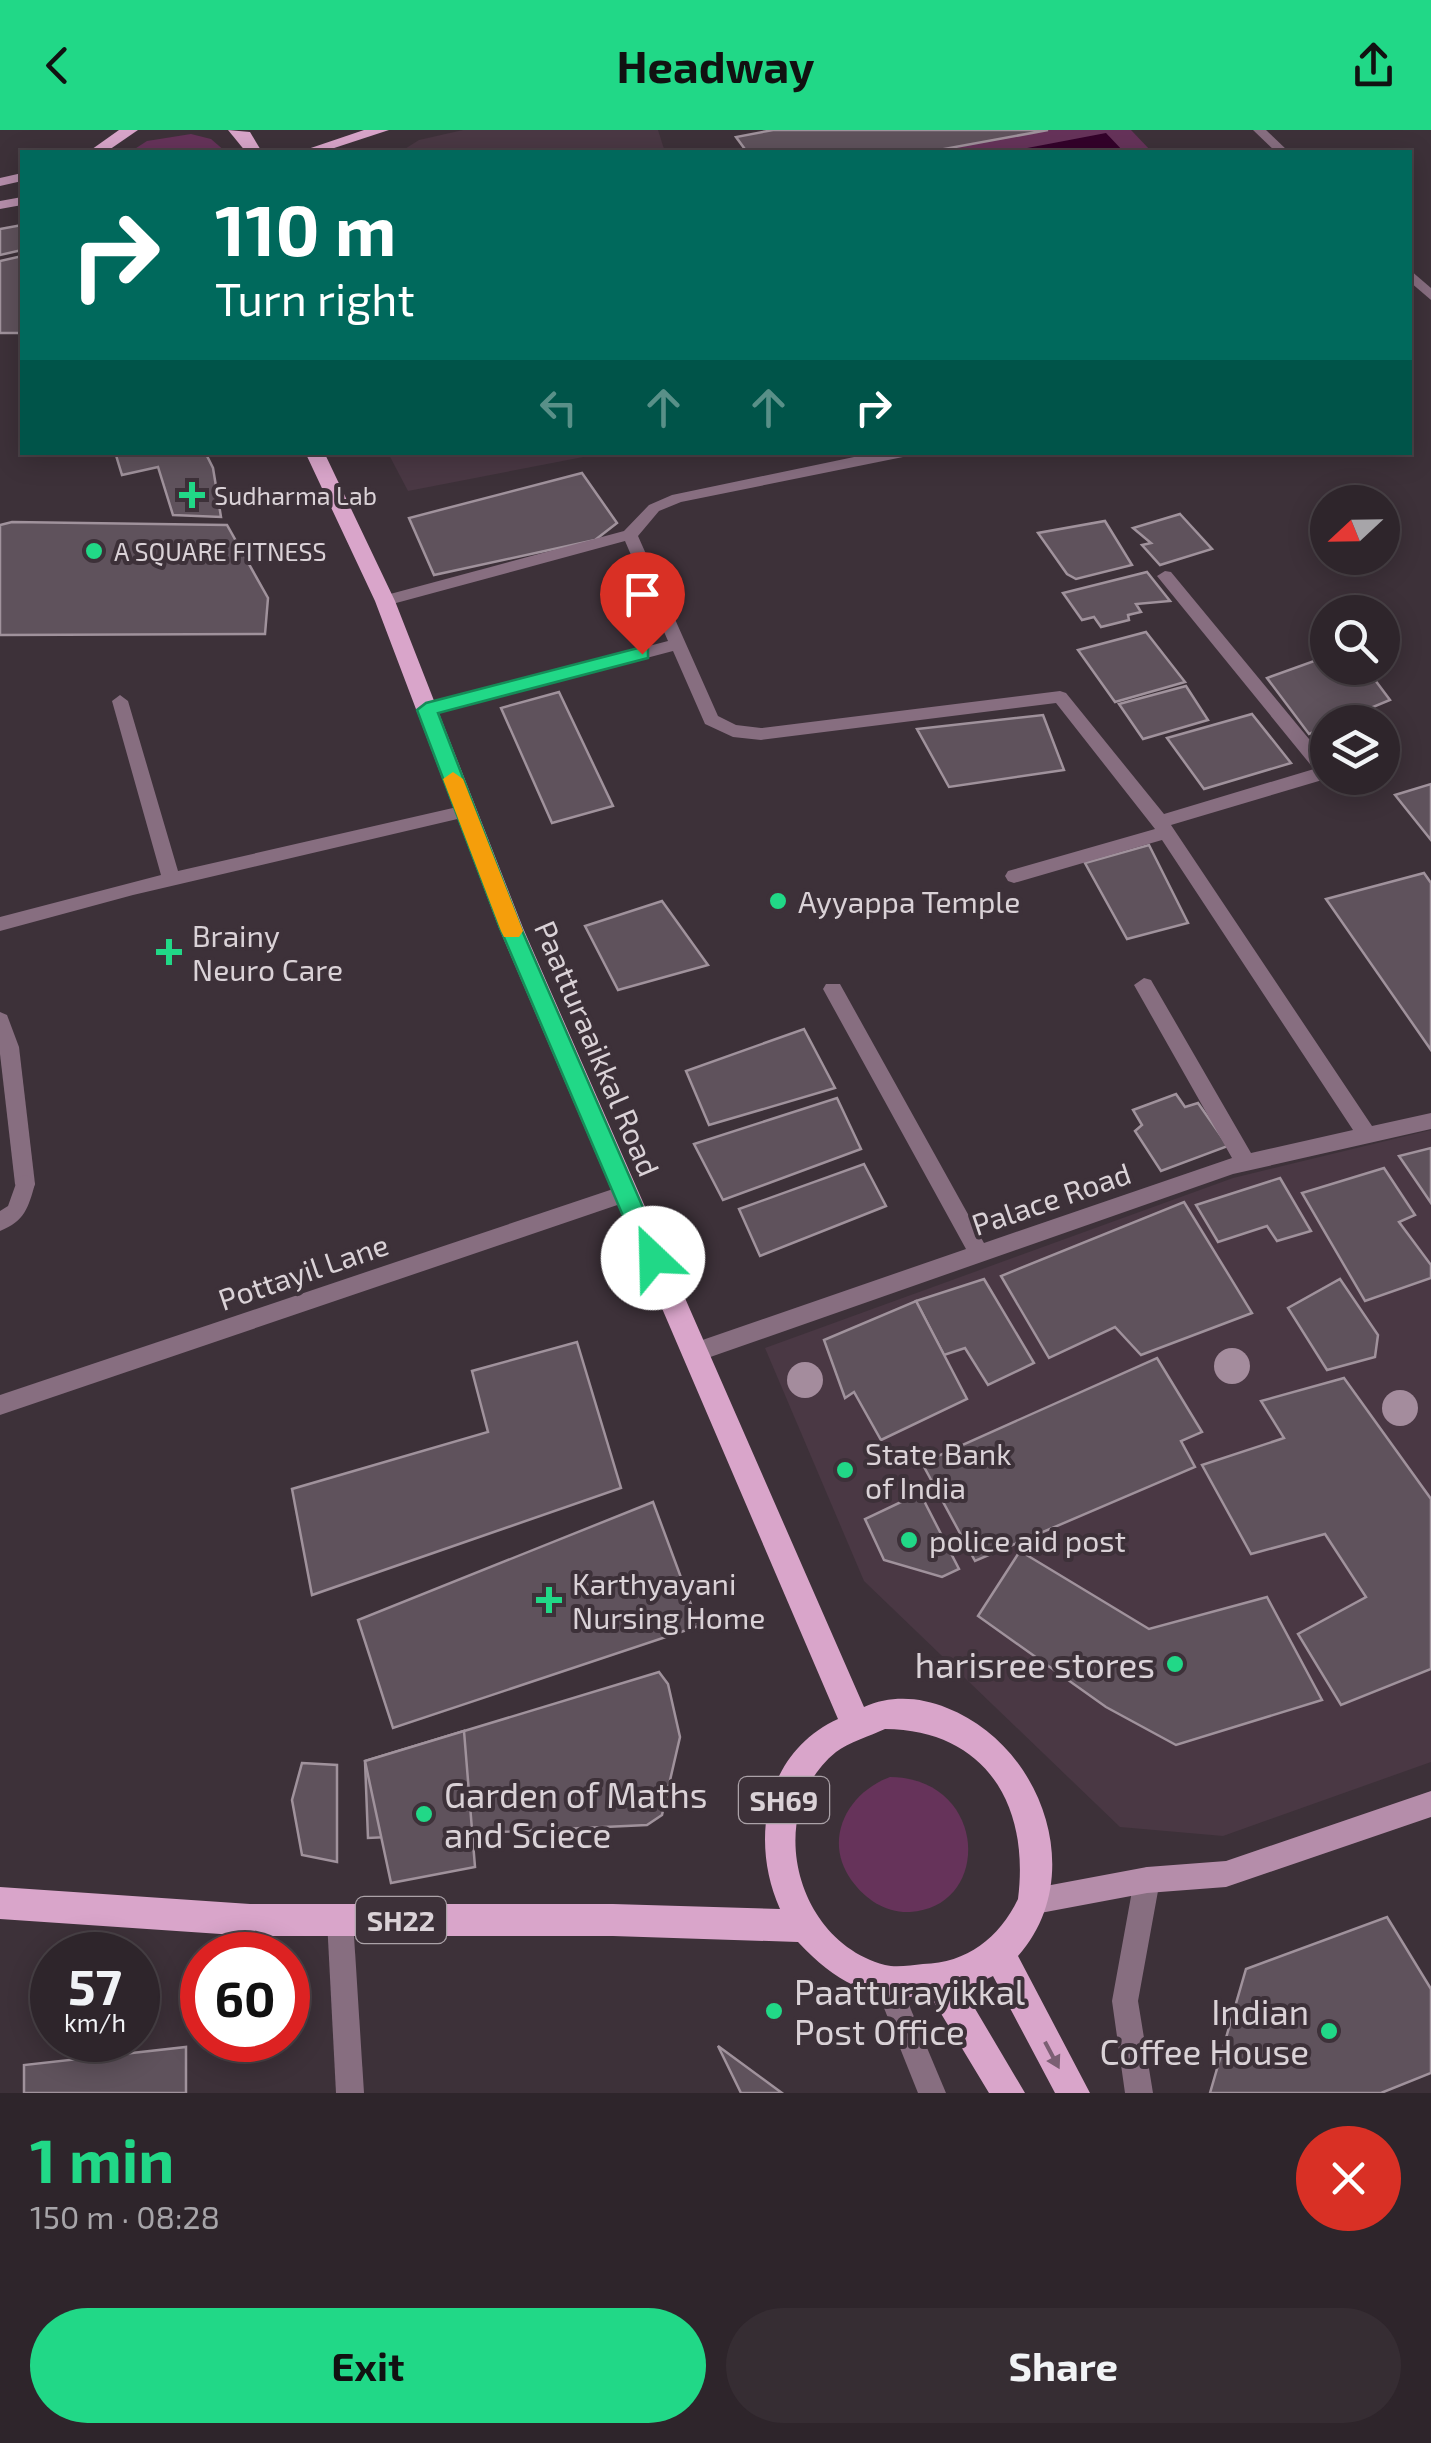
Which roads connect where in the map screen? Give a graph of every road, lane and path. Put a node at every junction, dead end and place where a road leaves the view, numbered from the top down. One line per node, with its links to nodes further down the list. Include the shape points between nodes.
1 (236, 130): 6 (main road)
2 (380, 130): 7 (main road)
3 (1259, 130): 8 (street)
4 (123, 131): 5 (main road)
5 (99, 150)
6 (253, 150)
7 (313, 150)
8 (1281, 150)
9 (1412, 276): 10 (street)
10 (1431, 296)
11 (315, 455): 15 (main road, Paatturaaikkal Road)
12 (887, 455): 13 (street, via 677,498 654,508)
13 (630, 535): 15 (street); 16 (street)
14 (1165, 576): 19 (street)
15 (385, 601): 18 (main road, Paatturaaikkal Road)
16 (678, 644): 18 (street); 22 (street, via 710,720 732,732 761,734 1060,697)
17 (120, 701): 24 (street)
18 (426, 710): 21 (main road, Paatturaaikkal Road)
19 (1310, 753)
20 (1310, 777): 22 (street)
21 (466, 810): 24 (street); 32 (main road, Paatturaaikkal Road)
22 (1163, 828): 23 (street); 30 (street)
23 (1014, 876)
24 (171, 879): 25 (street)
25 (0, 924)
26 (1144, 984): 31 (street)
27 (834, 989): 34 (street)
28 (0, 1020): 33 (street, via 25,1184 17,1211)
29 (1431, 1121): 30 (street, Palace Road)
30 (1367, 1135): 31 (street, Palace Road)
31 (1246, 1163): 34 (street, Palace Road)
32 (624, 1194): 35 (main road, Paatturaaikkal Road); 36 (street, Pottayil Lane)
33 (0, 1222)
34 (979, 1254): 35 (street, Palace Road)
35 (696, 1352): 37 (main road, Paatturaaikkal Road)
36 (0, 1404)
37 (855, 1721): 40 (main road, SH69, via 914,1714 947,1723 997,1758 1029,1813); 43 (main road, SH69, via 817,1745 788,1783 776,1830 781,1880)
38 (1431, 1804): 39 (main road, via 1226,1874)
39 (1147, 1880): 40 (main road); 51 (street, via 1126,2001)
40 (1034, 1901): 44 (main road)
41 (0, 1903): 42 (main road, SH22)
42 (340, 1920): 43 (main road, SH22); 47 (street)
43 (803, 1926): 46 (main road, SH69, via 840,1964)
44 (999, 1955): 45 (main road, SH69); 50 (main road, one-way to 50)
45 (940, 1981): 46 (main road, SH69); 49 (main road)
46 (886, 1983): 48 (street)
47 (350, 2093)
48 (932, 2093)
49 (1008, 2093)
50 (1073, 2093)
51 (1139, 2093)

